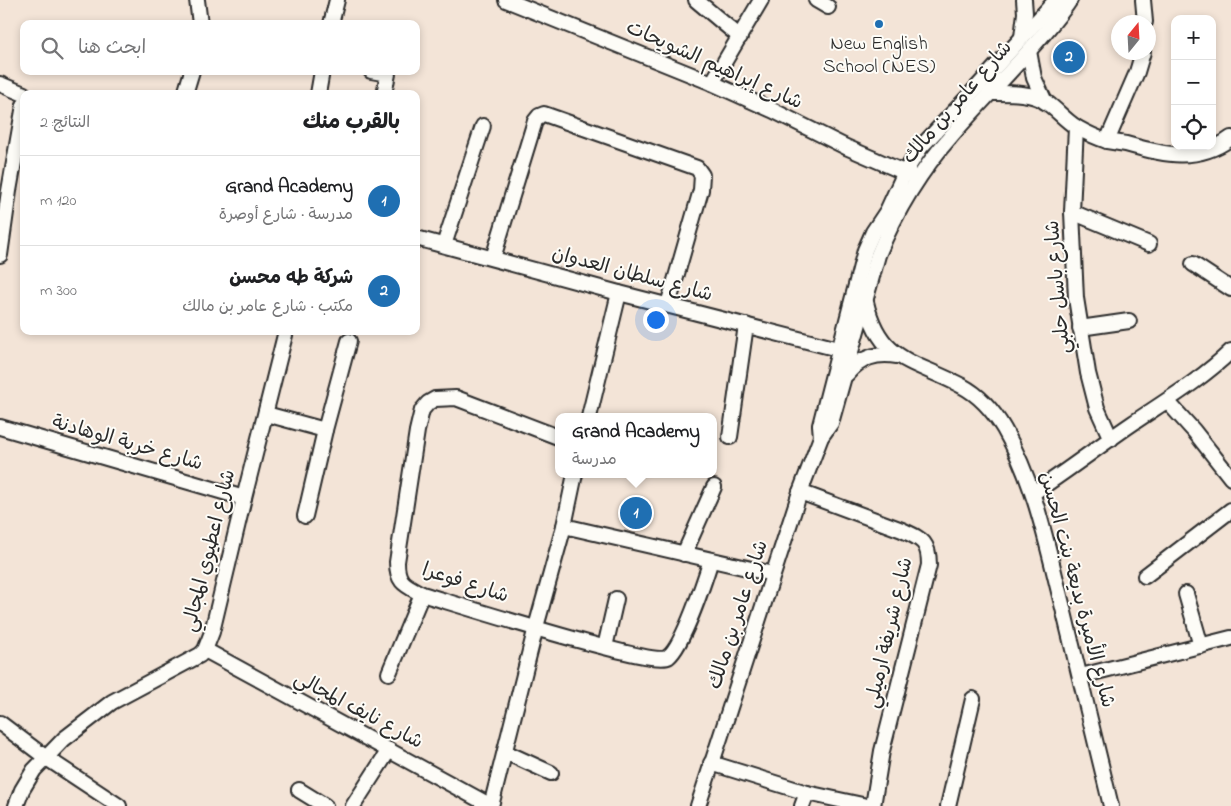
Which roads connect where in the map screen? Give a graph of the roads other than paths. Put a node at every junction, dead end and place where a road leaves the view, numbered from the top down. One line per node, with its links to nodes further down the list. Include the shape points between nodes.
1 (197, 0): 13 (street)
2 (337, 0): 14 (street)
3 (506, 0): 22 (street, شارع إبراهيم الشويحات)
4 (696, 0): 15 (street)
5 (761, 0): 15 (street)
6 (816, 0): 11 (street)
7 (1024, 0): 16 (street)
8 (1056, 0): 16 (street, شارع عامر بن مالك)
9 (1070, 0): 17 (street, شارع عامر بن مالك)
10 (1143, 0): 12 (street)
11 (828, 8)
12 (1144, 15)
13 (200, 20)
14 (332, 20)
15 (740, 37): 22 (street)
16 (1022, 38): 35 (street, شارع عامر بن مالك, via 926,142)
17 (1029, 51): 28 (street, شارع عامر بن مالك); 29 (street, via 1034,78)
18 (1141, 60): 34 (street)
19 (191, 75): 24 (street)
20 (321, 75): 25 (street)
21 (388, 75): 26 (street)
22 (712, 83): 35 (street, شارع إبراهيم الشويحات)
23 (0, 84): 27 (street)
24 (186, 90)
25 (319, 90)
26 (385, 90)
27 (20, 92)
28 (991, 93): 29 (street, via 1019,94); 35 (street, شارع عامر بن مالك)
29 (1045, 102): 32 (street)
30 (20, 122): 36 (street)
31 (483, 126): 40 (street)
32 (1076, 127): 34 (street); 37 (street, شارع باسل حلبي)
33 (1231, 138): 34 (street, via 1208,151 1176,155)
34 (1107, 141)
35 (912, 175): 46 (street, شارع عامر بن مالك, via 885,238); 53 (street, شارع عامر بن مالك, via 886,211 865,250)
36 (4, 190): 41 (street)
37 (1072, 212): 39 (street); 50 (street, شارع باسل حلبي)
38 (420, 239): 40 (street, شارع سلطان العدوان)
39 (1149, 244)
40 (444, 245): 42 (street, شارع سلطان العدوان)
41 (0, 255)
42 (493, 258): 45 (street, شارع سلطان العدوان); 47 (street, via 535,121 544,114 697,168 702,175 701,190)
43 (1193, 264): 44 (street)
44 (1231, 289)
45 (618, 292): 47 (street, شارع سلطان العدوان); 58 (street)
46 (866, 300): 55 (street, شارع الأميرة بديعة بنت الحسن, via 873,325); 56 (street, شارع عامر بن مالك)
47 (668, 305): 49 (street, شارع سلطان العدوان)
48 (1129, 321): 50 (street)
49 (746, 325): 53 (street, شارع سلطان العدوان); 63 (street)
50 (1080, 328): 65 (street, شارع باسل حلبي, via 1097,408)
51 (285, 335): 59 (street, شارع اعطيوي المجالي)
52 (349, 341): 61 (street)
53 (838, 349): 64 (street, شارع عامر بن مالك, via 820,425)
54 (1231, 351): 57 (street)
55 (897, 356): 56 (street, شارع الأميرة بديعة بنت الحسن, via 885,354 863,359); 70 (street, شارع الأميرة بديعة بنت الحسن, via 963,387 985,403 1006,432)
56 (846, 375): 64 (street, شارع عامر بن مالك, via 831,423)
57 (1167, 401): 65 (street); 67 (street)
58 (590, 413)
59 (266, 414): 61 (street); 71 (street, شارع اعطيوي المجالي)
60 (0, 427): 71 (street, شارع خربة الوهادنة)
61 (325, 430): 73 (street)
62 (555, 436): 79 (street, شارع فوعرا, via 456,398 435,399 422,410 397,562 400,581)
63 (730, 437)
64 (821, 437): 69 (street, شارع عامر بن مالك)
65 (1112, 439): 70 (street)
66 (574, 478): 74 (street)
67 (1231, 478)
68 (714, 487): 75 (street)
69 (800, 492): 77 (street, شارع عامر بن مالك); 105 (street, شارع شريفة ارميلي, via 902,530 918,538 929,551 929,565 884,742)
70 (1033, 493): 88 (street, شارع الأميرة بديعة بنت الحسن)
71 (244, 498): 86 (street, شارع اعطيوي المجالي)
72 (1231, 510): 78 (street)
73 (305, 516)
74 (564, 526): 75 (street); 82 (street)
75 (684, 554): 76 (street)
76 (711, 560): 77 (street); 85 (street, شارع فوعرا, via 695,607 670,656 660,659)
77 (773, 574): 94 (street, شارع عامر بن مالك)
78 (1145, 576)
79 (422, 594): 82 (street, شارع فوعرا); 87 (street)
80 (1186, 594): 84 (street)
81 (616, 599): 85 (street)
82 (536, 627): 85 (street, شارع فوعرا); 92 (street)
83 (1231, 638): 84 (street)
84 (1201, 646): 88 (street)
85 (604, 647)
86 (206, 650): 91 (street, شارع نايف المجالي); 93 (street, شارع اعطيوي المجالي, via 194,660 112,702 80,725)
87 (389, 673)
88 (1080, 676): 107 (street, شارع الأميرة بديعة بنت الحسن)
89 (973, 699): 106 (street)
90 (0, 723): 93 (street)
91 (389, 750): 101 (street); 102 (street, شارع نايف المجالي)
92 (505, 752): 95 (street); 102 (street)
93 (45, 757): 98 (street, شارع اعطيوي المجالي, via 29,777); 99 (street)
94 (711, 763): 97 (street); 103 (street, شارع عامر بن مالك)
95 (550, 773)
96 (299, 790): 100 (street)
97 (805, 799): 104 (street)
98 (16, 806)
99 (119, 806)
100 (325, 806)
101 (353, 806)
102 (491, 806)
103 (698, 806)
104 (867, 806)
105 (872, 806)
106 (948, 806)
107 (1111, 806)

